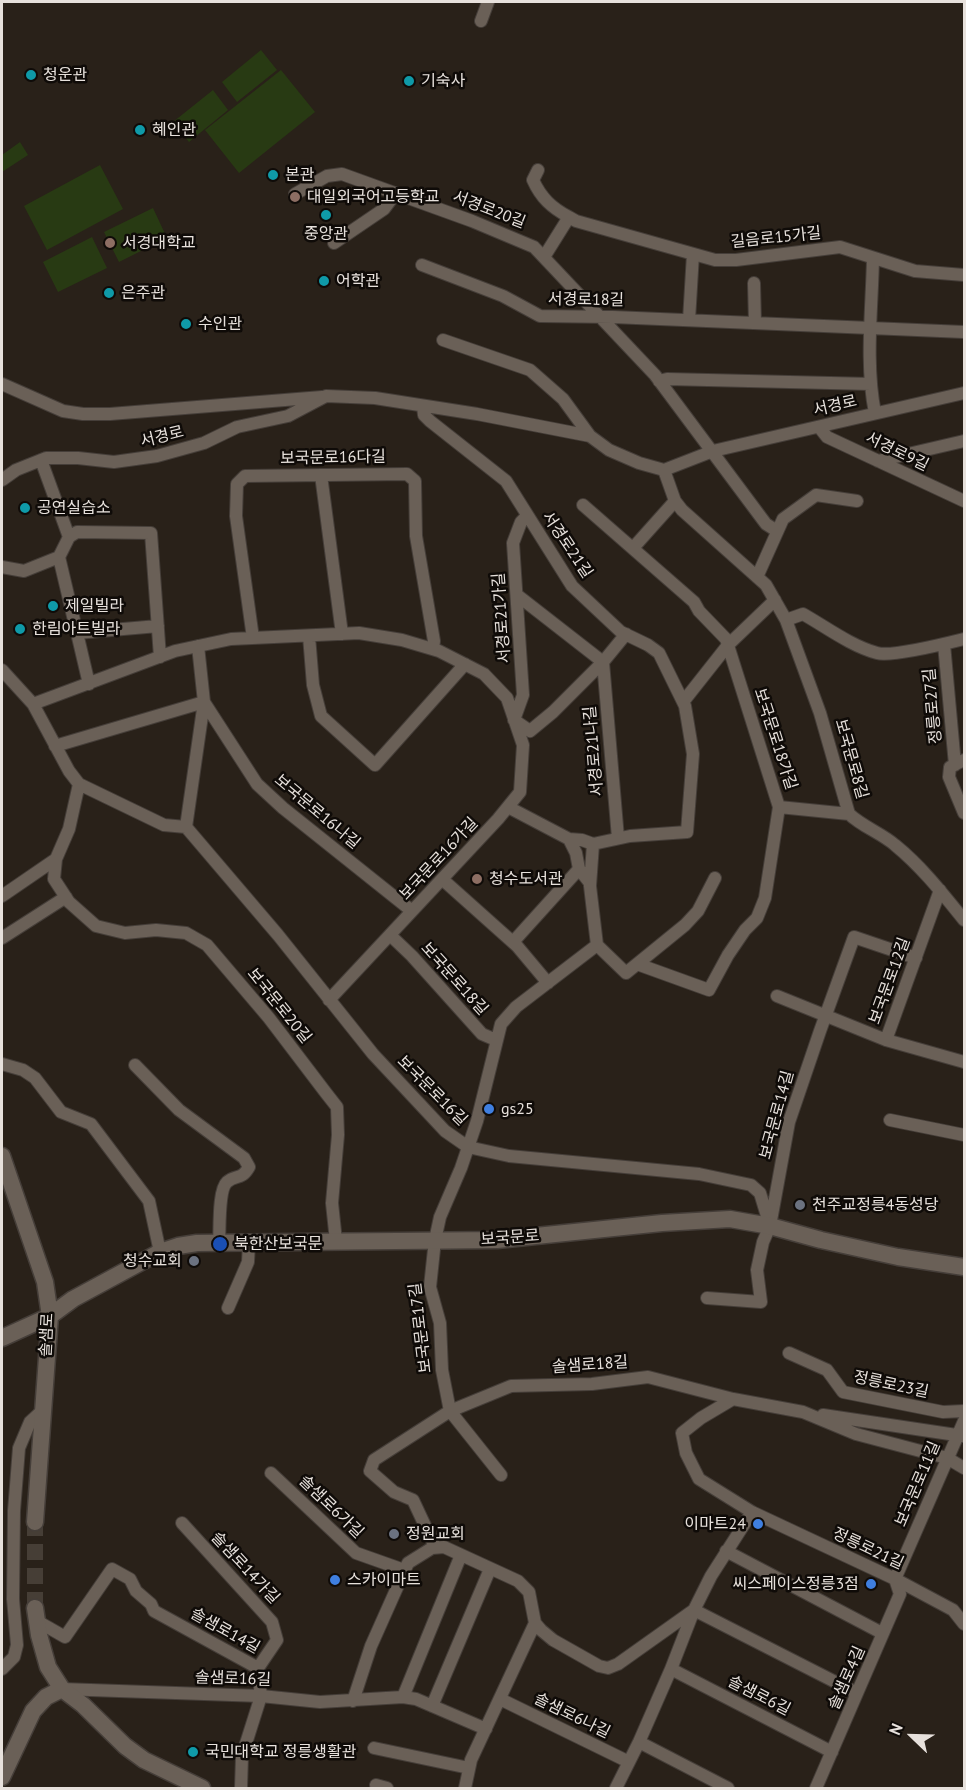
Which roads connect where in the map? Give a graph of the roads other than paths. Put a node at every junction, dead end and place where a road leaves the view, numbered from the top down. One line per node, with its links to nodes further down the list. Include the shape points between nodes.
1 (488, 2): 2 (street)
2 (481, 21)
3 (538, 170): 6 (street, 길음로15가길, via 533,180 539,193 554,209)
4 (396, 193): 5 (street, 서경로20길, via 342,174 327,176); 7 (street, via 384,208); 9 (street, 서경로20길, via 528,243)
5 (295, 194)
6 (569, 217): 8 (street, 길음로15가길); 9 (street)
7 (334, 243)
8 (693, 254): 10 (street, 길음로15가길, via 736,260 840,247); 15 (street)
9 (544, 257): 14 (street, 서경로20길)
10 (873, 258): 12 (street, 길음로15가길, via 915,271); 17 (street)
11 (422, 266): 14 (street, 서경로18길, via 503,296 540,316)
12 (964, 275)
13 (754, 283): 16 (street)
14 (599, 316): 15 (street, 서경로18길); 20 (street, 서경로20길)
15 (689, 320): 16 (street, 서경로18길)
16 (755, 323): 17 (street, 서경로18길)
17 (871, 328): 18 (street, 서경로18길); 22 (street)
18 (964, 332)
19 (443, 340): 28 (street, 서경로, via 530,370 563,399)
20 (659, 381): 22 (street, via 667,378); 30 (street, 서경로20길)
21 (2, 384): 24 (street, 서경로, via 63,411 83,414)
22 (871, 384): 26 (street)
23 (964, 393): 26 (street, 서경로)
24 (326, 396): 25 (street, 서경로, via 375,398); 31 (street, 서경로, via 288,416 237,428 204,443 157,456 114,462 78,458)
25 (423, 407): 28 (street, 서경로); 40 (street, 서경로21길, via 430,421 506,481)
26 (875, 414): 27 (street, 서경로)
27 (819, 427): 30 (street, 서경로); 32 (street, 서경로9길, via 827,437)
28 (590, 436): 33 (street, 서경로, via 609,450)
29 (964, 441): 32 (street)
30 (714, 451): 33 (street, 서경로); 41 (street, via 766,524)
31 (41, 460): 35 (street, 서경로); 42 (street)
32 (878, 461): 36 (street, 서경로9길)
33 (664, 470): 37 (street, 보국문로8길)
34 (321, 475): 52 (street); 55 (street, 보국문로16다길, via 244,476 237,484 236,516); 60 (street, 보국문로16다길, via 407,474 415,481 416,536)
35 (2, 480)
36 (962, 499)
37 (675, 501): 43 (street); 46 (street, 보국문로8길)
38 (857, 501): 41 (street, via 816,495 783,519)
39 (583, 505): 43 (street, 보국문로18가길)
40 (527, 516): 47 (street, 서경로21가길, via 513,543); 53 (street, 서경로21길, via 572,586)
41 (777, 531): 46 (street)
42 (69, 537): 44 (street); 50 (street, via 77,532 151,533)
43 (633, 548): 58 (street, 보국문로18가길, via 694,602)
44 (59, 557): 45 (street, via 24,572); 51 (street)
45 (2, 567)
46 (757, 577): 48 (street, 보국문로8길)
47 (517, 596): 62 (street); 69 (street, 서경로21가길, via 523,695)
48 (775, 600): 49 (street, 보국문로8길); 58 (street)
49 (786, 620): 57 (street, 정릉로27길, via 803,614 879,654); 76 (street, 보국문로8길, via 820,712)
50 (158, 626): 51 (street); 61 (street)
51 (77, 633): 65 (street)
52 (342, 634): 54 (street, 보국문로16가길); 60 (street, 보국문로16가길, via 402,640)
53 (626, 634): 62 (street); 67 (street, 서경로21길, via 659,653)
54 (309, 636): 55 (street, 보국문로16가길); 63 (street, via 313,685 321,716 375,765)
55 (253, 638): 59 (street, 보국문로16가길)
56 (964, 639): 57 (street, 정릉로27길)
57 (944, 644): 71 (street, 정릉로27길)
58 (728, 645): 67 (street); 74 (street, 보국문로18가길)
59 (198, 646): 61 (street, 보국문로16가길); 66 (street)
60 (433, 649): 63 (street, 보국문로16가길)
61 (160, 657): 65 (street, 보국문로16가길)
62 (603, 662): 69 (street, via 530,731); 78 (street, 서경로21나길)
63 (465, 664): 69 (street, 보국문로16가길, via 484,674 507,698)
64 (2, 670): 68 (street)
65 (89, 684): 68 (street, 보국문로16가길)
66 (204, 702): 70 (street); 77 (street); 89 (street, 보국문로16나길, via 257,783)
67 (683, 702): 78 (street, 서경로21길, via 693,754 687,832)
68 (33, 704): 70 (street)
69 (514, 720): 73 (street, 보국문로16가길, via 523,746 520,792)
70 (55, 746): 72 (street)
71 (960, 763): 75 (street, 정릉로27길, via 950,767 949,777)
72 (79, 784): 77 (street, via 164,825); 81 (street, via 69,829)
73 (508, 807): 79 (street); 84 (street, 보국문로16가길)
74 (779, 807): 76 (street); 96 (street, 보국문로18가길, via 765,898 757,918 728,955 709,990)
75 (964, 813)
76 (849, 814): 86 (street, 보국문로8길, via 896,846)
77 (186, 827): 99 (street, 보국문로16길)
78 (618, 838): 80 (street, 서경로21길)
79 (569, 839): 80 (street, 서경로21길); 82 (street)
80 (593, 844): 85 (street)
81 (57, 859): 87 (street); 88 (street, 보국문로20길, via 54,879)
82 (579, 869): 85 (street); 93 (street)
83 (715, 878): 96 (street, via 685,925)
84 (442, 879): 89 (street, 보국문로16가길); 93 (street)
85 (590, 883): 94 (street)
86 (940, 890): 90 (street, 보국문로8길); 95 (street, 보국문로12길)
87 (2, 896)
88 (66, 897): 92 (street); 112 (street, 보국문로20길, via 96,926 125,933 186,933 207,945 269,1018 337,1107 339,1136 332,1203)
89 (412, 911): 91 (street, 보국문로16가길)
90 (964, 917)
91 (390, 935): 99 (street, 보국문로16가길); 101 (street, 보국문로18길, via 482,1034)
92 (2, 938)
93 (513, 942): 97 (street)
94 (597, 945): 96 (street, via 626,973); 97 (street, 보국문로18길)
95 (916, 958): 100 (street, 보국문로14길, via 854,937); 102 (street, 보국문로12길)
96 (637, 964)
97 (548, 983): 101 (street, 보국문로18길, via 516,1007 501,1024)
98 (777, 996): 100 (street)
99 (329, 1000): 108 (street, 보국문로16길, via 445,1131)
100 (825, 1015): 102 (street); 110 (street, 보국문로14길, via 789,1122)
101 (496, 1040): 108 (street, 보국문로18길)
102 (886, 1040): 103 (street, 보국문로12길)
103 (964, 1062)
104 (2, 1064): 115 (street, via 36,1078 61,1112 91,1125 149,1201)
105 (135, 1065): 113 (street, via 179,1110 244,1158 249,1167 244,1175 228,1181 222,1189)
106 (890, 1120): 107 (street)
107 (964, 1136)
108 (468, 1147): 110 (street, 보국문로16길, via 509,1156 699,1174 751,1185 760,1193); 111 (street, 보국문로18길)
109 (2, 1156): 119 (main road, 솔샘로, via 45,1282)
110 (770, 1226): 111 (main road, 보국문로, via 730,1219 702,1220 497,1240); 116 (main road, 보국문로, via 898,1257); 117 (street, via 757,1270 761,1302)
111 (435, 1240): 112 (main road, 보국문로); 123 (street, 보국문로17길, via 430,1287 440,1323 442,1370)
112 (336, 1241): 114 (main road, 보국문로)
113 (219, 1243): 114 (main road, 보국문로); 115 (main road, 보국문로, via 178,1246)
114 (249, 1243): 118 (street, via 248,1262)
115 (160, 1252): 119 (main road, 보국문로, via 73,1299)
116 (964, 1267)
117 (707, 1298)
118 (228, 1308)
119 (50, 1317): 120 (main road, 보국문로); 124 (main road, 솔샘로)
120 (2, 1338)
121 (789, 1353): 125 (street, 정릉로23길, via 827,1370 843,1392 943,1412)
122 (733, 1400): 123 (street, 솔샘로18길, via 648,1377 592,1384 511,1386); 126 (street, 솔샘로18길); 133 (street, via 682,1433 686,1453 699,1479)
123 (450, 1409): 132 (street, 보국문로17길); 136 (street, via 374,1460 370,1471 394,1492 413,1500)
124 (42, 1411): 134 (main road, 솔샘로); 148 (street, via 30,1422 19,1448 13,1599 17,1645 14,1657)
125 (964, 1411)
126 (803, 1412): 128 (street, 보국문로11길); 129 (street, 솔샘로18길, via 856,1434)
127 (964, 1421): 128 (street, 보국문로11길)
128 (961, 1435): 129 (street, 보국문로11길)
129 (947, 1458): 130 (street, 솔샘로18길); 141 (street, 보국문로11길)
130 (964, 1468)
131 (271, 1473): 140 (street, 솔샘로6가길, via 356,1553)
132 (501, 1475)
133 (752, 1512): 137 (street); 141 (street, 정릉로21길)
134 (35, 1522)
135 (182, 1524): 147 (street, 솔샘로14가길, via 272,1622 276,1640)
136 (435, 1547): 138 (street); 140 (street, via 408,1563)
137 (726, 1551): 142 (street); 146 (street)
138 (461, 1555): 139 (street); 153 (street)
139 (490, 1569): 144 (street, via 518,1581 529,1593); 156 (street)
140 (404, 1570): 155 (street, via 371,1646)
141 (895, 1579): 145 (street, 정릉로21길, via 953,1610); 160 (street, 솔샘로4길, via 900,1594)
142 (694, 1610): 144 (street, via 608,1668 553,1640); 149 (street); 151 (street)
143 (36, 1615): 147 (street, 솔샘로14길, via 65,1637 111,1569 130,1580 154,1611); 150 (main road, via 48,1667)
144 (535, 1623): 154 (street)
145 (964, 1624)
146 (879, 1632)
147 (258, 1668): 152 (street, 솔샘로14길)
148 (2, 1669)
149 (671, 1670): 158 (street); 160 (street, 솔샘로6길)
150 (62, 1689): 152 (street, 솔샘로16길); 163 (main road, via 46,1697 33,1711); 164 (main road, via 144,1760)
151 (854, 1691)
152 (261, 1696): 155 (street, 솔샘로16길); 165 (street, 솔샘로14길, via 242,1756)
153 (403, 1697): 155 (street, 솔샘로16길); 156 (street, 솔샘로16길)
154 (500, 1699): 157 (street); 161 (street, 솔샘로6나길)
155 (353, 1701)
156 (432, 1706): 157 (street, 솔샘로16길)
157 (486, 1729): 162 (street)
158 (639, 1742): 161 (street); 168 (street)
159 (374, 1748): 162 (street)
160 (832, 1752): 169 (street, 솔샘로4길)
161 (629, 1762): 167 (street)
162 (469, 1767): 166 (street)
163 (2, 1777)
164 (202, 1788)
165 (241, 1788)
166 (465, 1788)
167 (616, 1788)
168 (728, 1788)
169 (816, 1788)

